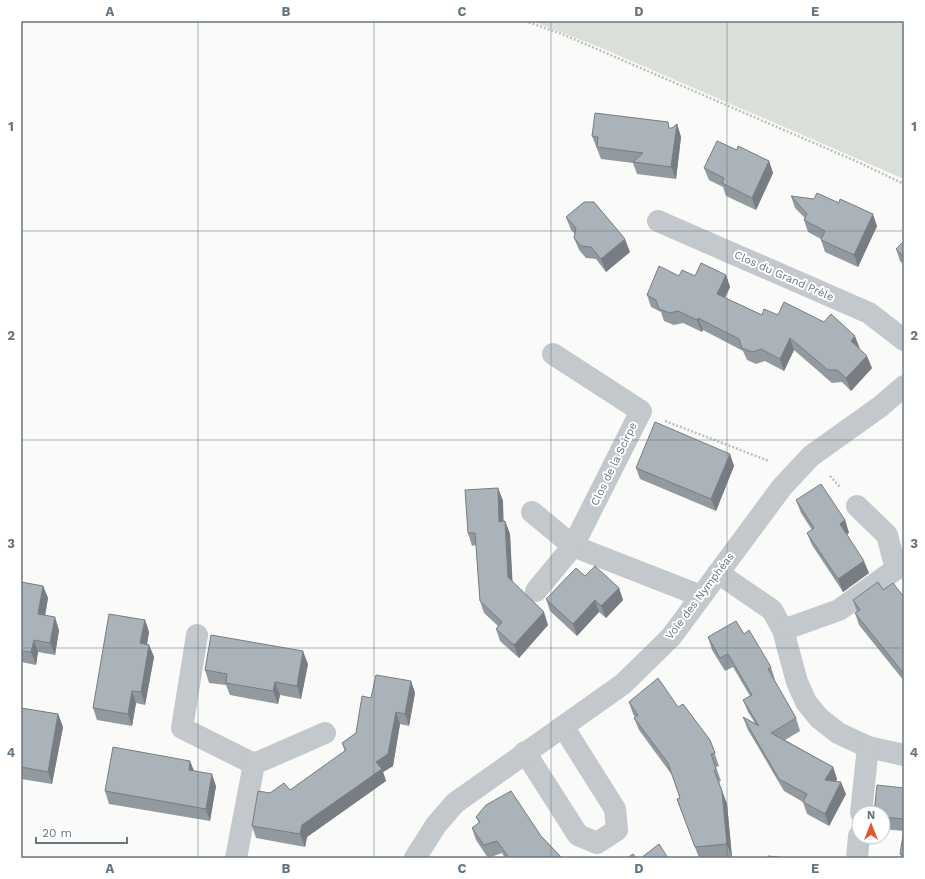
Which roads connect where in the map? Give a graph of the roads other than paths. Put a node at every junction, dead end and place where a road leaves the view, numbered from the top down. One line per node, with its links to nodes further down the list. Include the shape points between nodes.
1 (658, 221): 2 (street, Clos du Grand Prèle, via 869,313)
2 (904, 340)
3 (553, 354): 7 (street, Clos de la Scirpe, via 641,411)
4 (904, 386): 8 (street, Voie des Nymphéas, via 881,406 811,456 782,488)
5 (857, 506): 11 (street, via 887,535 896,568 840,610)
6 (532, 512): 7 (street)
7 (573, 546): 9 (street, Clos de la Scirpe); 10 (street)
8 (718, 573): 10 (street, Voie des Nymphéas); 11 (street, via 772,610)
9 (536, 591)
10 (701, 596): 13 (street, Voie des Nymphéas, via 670,637 623,684)
11 (783, 630): 15 (street, via 797,682 806,702 819,718 838,733)
12 (197, 635): 18 (street, via 182,728)
13 (564, 728): 16 (street, Voie des Nymphéas); 16 (street, via 615,809 617,830 597,843 578,835)
14 (325, 733): 18 (street)
15 (868, 747): 17 (street); 19 (street)
16 (526, 752): 22 (street, Voie des Nymphéas, via 455,803 436,825)
17 (904, 755)
18 (254, 764): 21 (street)
19 (862, 805)
20 (858, 845): 23 (street)
21 (236, 858)
22 (416, 858)
23 (857, 858)

